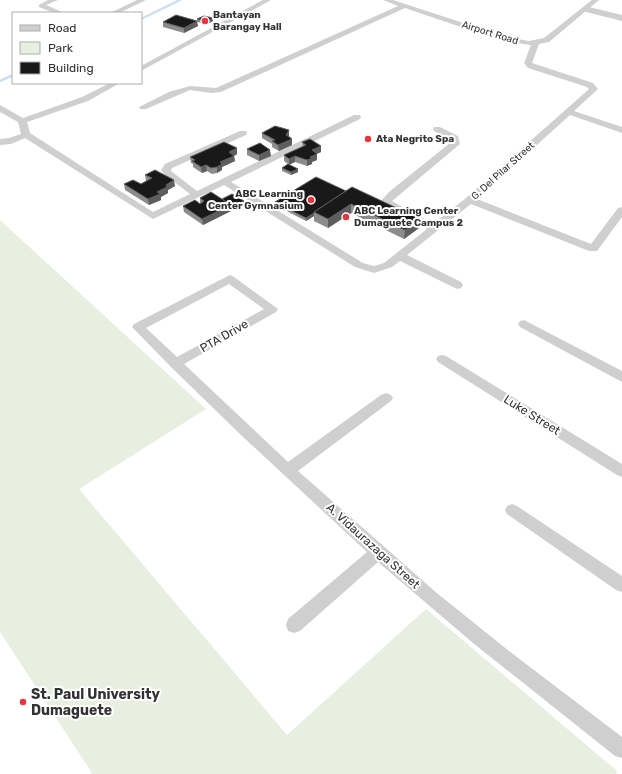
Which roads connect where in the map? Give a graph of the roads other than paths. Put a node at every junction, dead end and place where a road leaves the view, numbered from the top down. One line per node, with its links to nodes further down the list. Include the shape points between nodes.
1 (54, 0): 8 (street, via 41,6)
2 (268, 0): 12 (street)
3 (386, 0): 6 (street, Airport Road)
4 (596, 0): 7 (street, Airport Road)
5 (139, 1): 9 (street)
6 (404, 6): 11 (street, Airport Road, via 505,39); 14 (street, via 218,90 212,92 189,88)
7 (586, 9): 10 (street); 11 (street, Airport Road, via 549,37)
8 (58, 12)
9 (115, 12)
10 (622, 18)
11 (535, 43): 16 (street, G. Del Pilar Street, via 534,51 528,60 531,66 594,88)
12 (142, 68)
13 (114, 84): 18 (street, via 85,99)
14 (143, 107)
15 (0, 108): 18 (street)
16 (569, 112): 20 (street); 26 (street, G. Del Pilar Street)
17 (357, 117): 24 (street)
18 (22, 121): 22 (street)
19 (437, 129): 28 (street, via 455,138 455,144 386,201)
20 (622, 130)
21 (243, 133): 25 (street, via 168,166 168,173)
22 (26, 135): 23 (street); 25 (street, via 153,216)
23 (0, 142)
24 (224, 182): 25 (street); 29 (street, G. Del Pilar Street, via 366,268 381,268)
25 (197, 195)
26 (470, 200): 27 (street, via 593,249); 28 (street, G. Del Pilar Street)
27 (622, 210)
28 (434, 229): 29 (street, G. Del Pilar Street)
29 (400, 256): 30 (street)
30 (457, 285)
31 (524, 324): 35 (street)
32 (138, 327): 34 (street, A. Vidaurazaga Street); 34 (street, PTA Drive, via 230,279 272,309)
33 (442, 359): 38 (street, Luke Street)
34 (176, 364): 37 (street, A. Vidaurazaga Street)
35 (622, 377)
36 (386, 398): 37 (street)
37 (288, 470): 40 (street, A. Vidaurazaga Street)
38 (622, 471)
39 (512, 510): 41 (street)
40 (378, 552): 42 (street); 43 (street, A. Vidaurazaga Street, via 490,647)
41 (622, 585)
42 (294, 625)
43 (622, 749)

